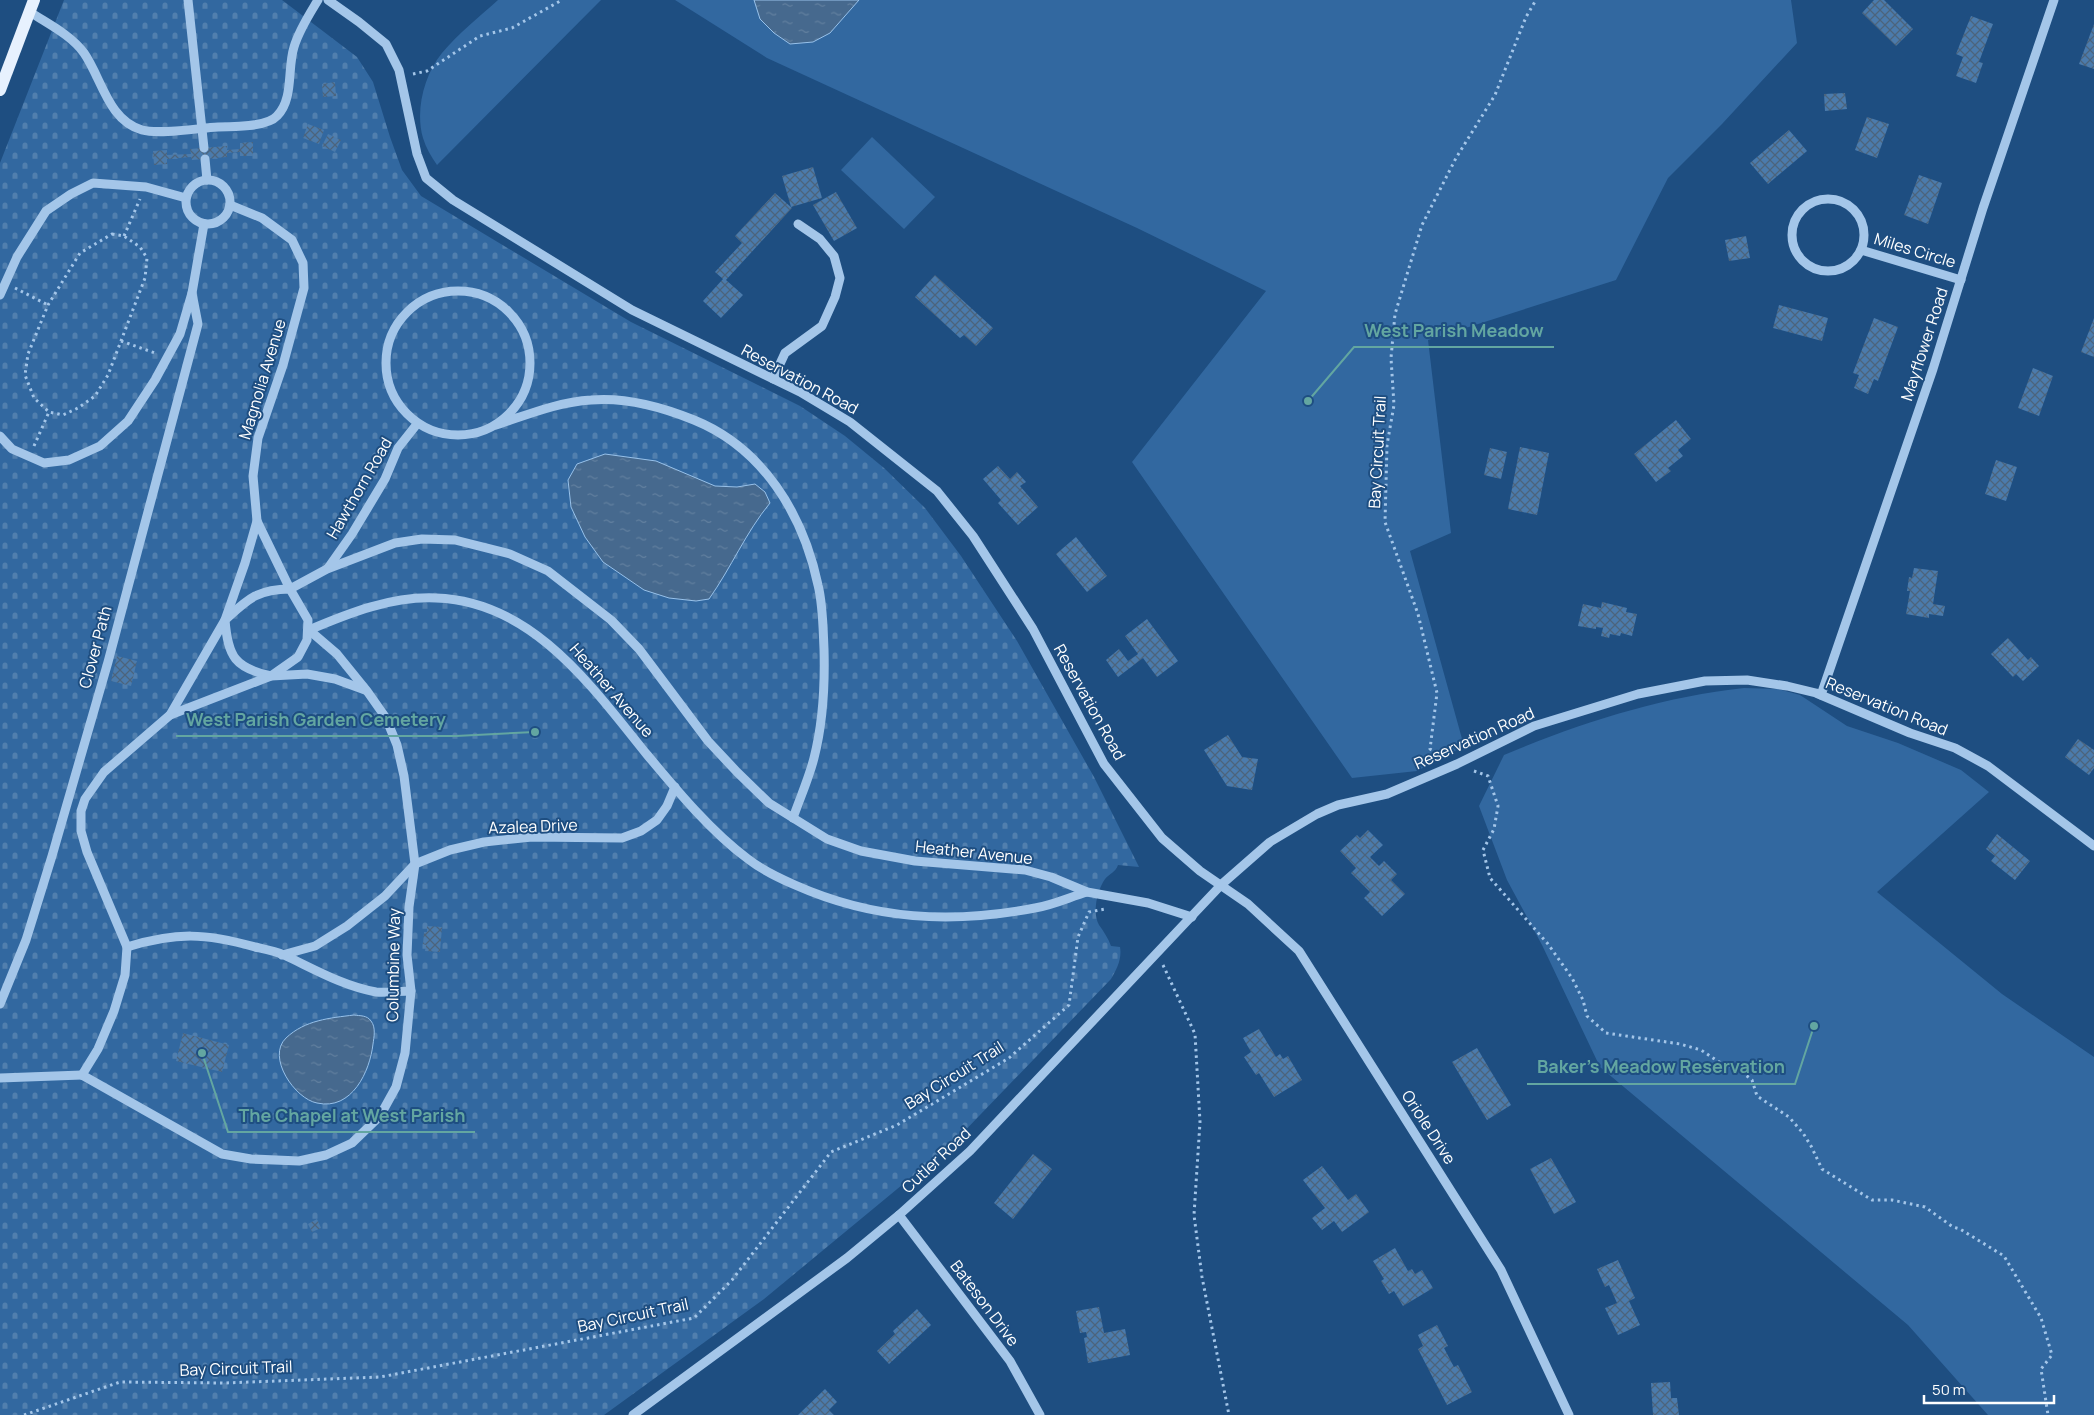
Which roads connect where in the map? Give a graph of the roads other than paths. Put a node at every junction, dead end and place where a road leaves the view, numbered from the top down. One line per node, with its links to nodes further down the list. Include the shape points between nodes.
1 (188, 0): 7 (street)
2 (318, 0): 7 (street, via 294,48 286,103 276,118 250,126)
3 (328, 0): 19 (street, Reservation Road, via 386,44 401,77 426,178 453,200 632,310)
4 (2054, 0): 16 (street, Mayflower Road)
5 (32, 6): 6 (main road); 7 (street, via 84,53 110,104 128,122 143,130)
6 (0, 90)
7 (202, 128): 8 (street)
8 (204, 148)
9 (205, 159): 10 (street)
10 (207, 180): 11 (street, via 194,186); 12 (street, via 221,185)
11 (186, 198): 13 (street, via 192,218); 18 (street, via 146,188 93,183 71,194 46,211 17,256)
12 (230, 205): 13 (street, via 218,222); 23 (street, Magnolia Avenue, via 262,218 292,240 305,275 283,365 258,438 253,476)
13 (204, 224): 17 (street)
14 (798, 224): 19 (street, via 820,239 834,256 840,278 822,326 785,353)
15 (1861, 250): 15 (street, Miles Circle, via 1863,227 1856,213 1844,203 1820,200 1806,206 1796,219 1792,243 1799,257 1810,267 1824,271 1839,270); 16 (street, Miles Circle)
16 (1960, 280): 30 (street, Mayflower Road, via 1933,369)
17 (192, 293): 22 (street, via 180,334 155,380 128,421 100,446 69,460 44,463 12,449); 42 (street, Clover Path, via 198,324 108,662 26,940)
18 (0, 295)
19 (773, 379): 36 (street, Reservation Road, via 850,422 937,491 973,536 1033,629 1104,764 1162,838 1200,871)
20 (417, 424): 21 (street, via 452,436 470,435); 21 (street, via 400,408 389,387 385,364 389,341 399,320 416,304 437,294 460,290 483,295 503,306 519,323 529,344 531,367 526,390 514,410); 24 (street, Hawthorn Road, via 398,448 380,486)
21 (496, 425): 33 (street, via 551,407 592,400 632,402 668,409 710,426 745,451 774,482 808,547 819,586 823,631 825,674 814,757)
22 (0, 436)
23 (258, 521): 25 (street); 26 (street, Magnolia Avenue)
24 (328, 569): 25 (street, Heather Avenue); 33 (street, Heather Avenue, via 395,543 422,539 455,540 486,547 548,571 611,620 639,649 708,741 769,803)
25 (290, 589): 26 (street, via 270,590 248,598); 27 (street, via 308,620)
26 (224, 620): 28 (street, via 226,641 239,662 249,671); 31 (street, Magnolia Avenue)
27 (309, 630): 28 (street, via 298,657); 29 (street, Columbine Way, via 337,654); 32 (street, Heather Avenue, via 364,609 399,601 434,598 492,610 524,626 556,649 590,683)
28 (271, 676): 29 (street, via 307,674 335,679); 31 (street)
29 (367, 691): 35 (street, Columbine Way, via 386,718 397,745)
30 (1820, 696): 34 (street, Reservation Road, via 1955,748 1988,766); 36 (street, Reservation Road, via 1787,686 1747,680 1706,682 1638,694 1534,726 1387,794 1338,805 1317,814 1270,842)
31 (170, 715): 39 (street, Magnolia Avenue, via 104,772 85,799 81,811 81,831 87,852)
32 (675, 787): 35 (street, Azalea Drive, via 657,820 622,838 532,837 484,842 450,850); 37 (street, Heather Avenue, via 748,859 815,894 856,908 910,917 955,917 1037,908)
33 (793, 818): 37 (street, Heather Avenue, via 828,839 861,851 914,861 1025,870)
34 (2094, 846)
35 (415, 864): 40 (street, Azalea Drive, via 385,896 348,926 315,946); 41 (street, Columbine Way, via 407,955)
36 (1222, 884): 38 (street, Cutler Road); 48 (street, Oriole Drive, via 1298,951 1501,1270)
37 (1087, 892): 38 (street, via 1148,903)
38 (1192, 917): 45 (street, Cutler Road, via 970,1151)
39 (127, 947): 40 (street, via 181,935 226,938); 43 (street, Magnolia Avenue, via 125,975 114,1011 98,1049)
40 (282, 954): 41 (street, via 348,984 377,992)
41 (411, 990): 43 (street, Columbine Way, via 405,1053 396,1087 380,1116 352,1142 326,1155 299,1161 222,1154)
42 (0, 1004)
43 (82, 1075): 44 (street)
44 (0, 1078)
45 (899, 1215): 46 (street, Cutler Road, via 847,1258); 47 (street, Bateson Drive, via 1010,1361)
46 (633, 1415)
47 (1040, 1415)
48 (1569, 1415)

